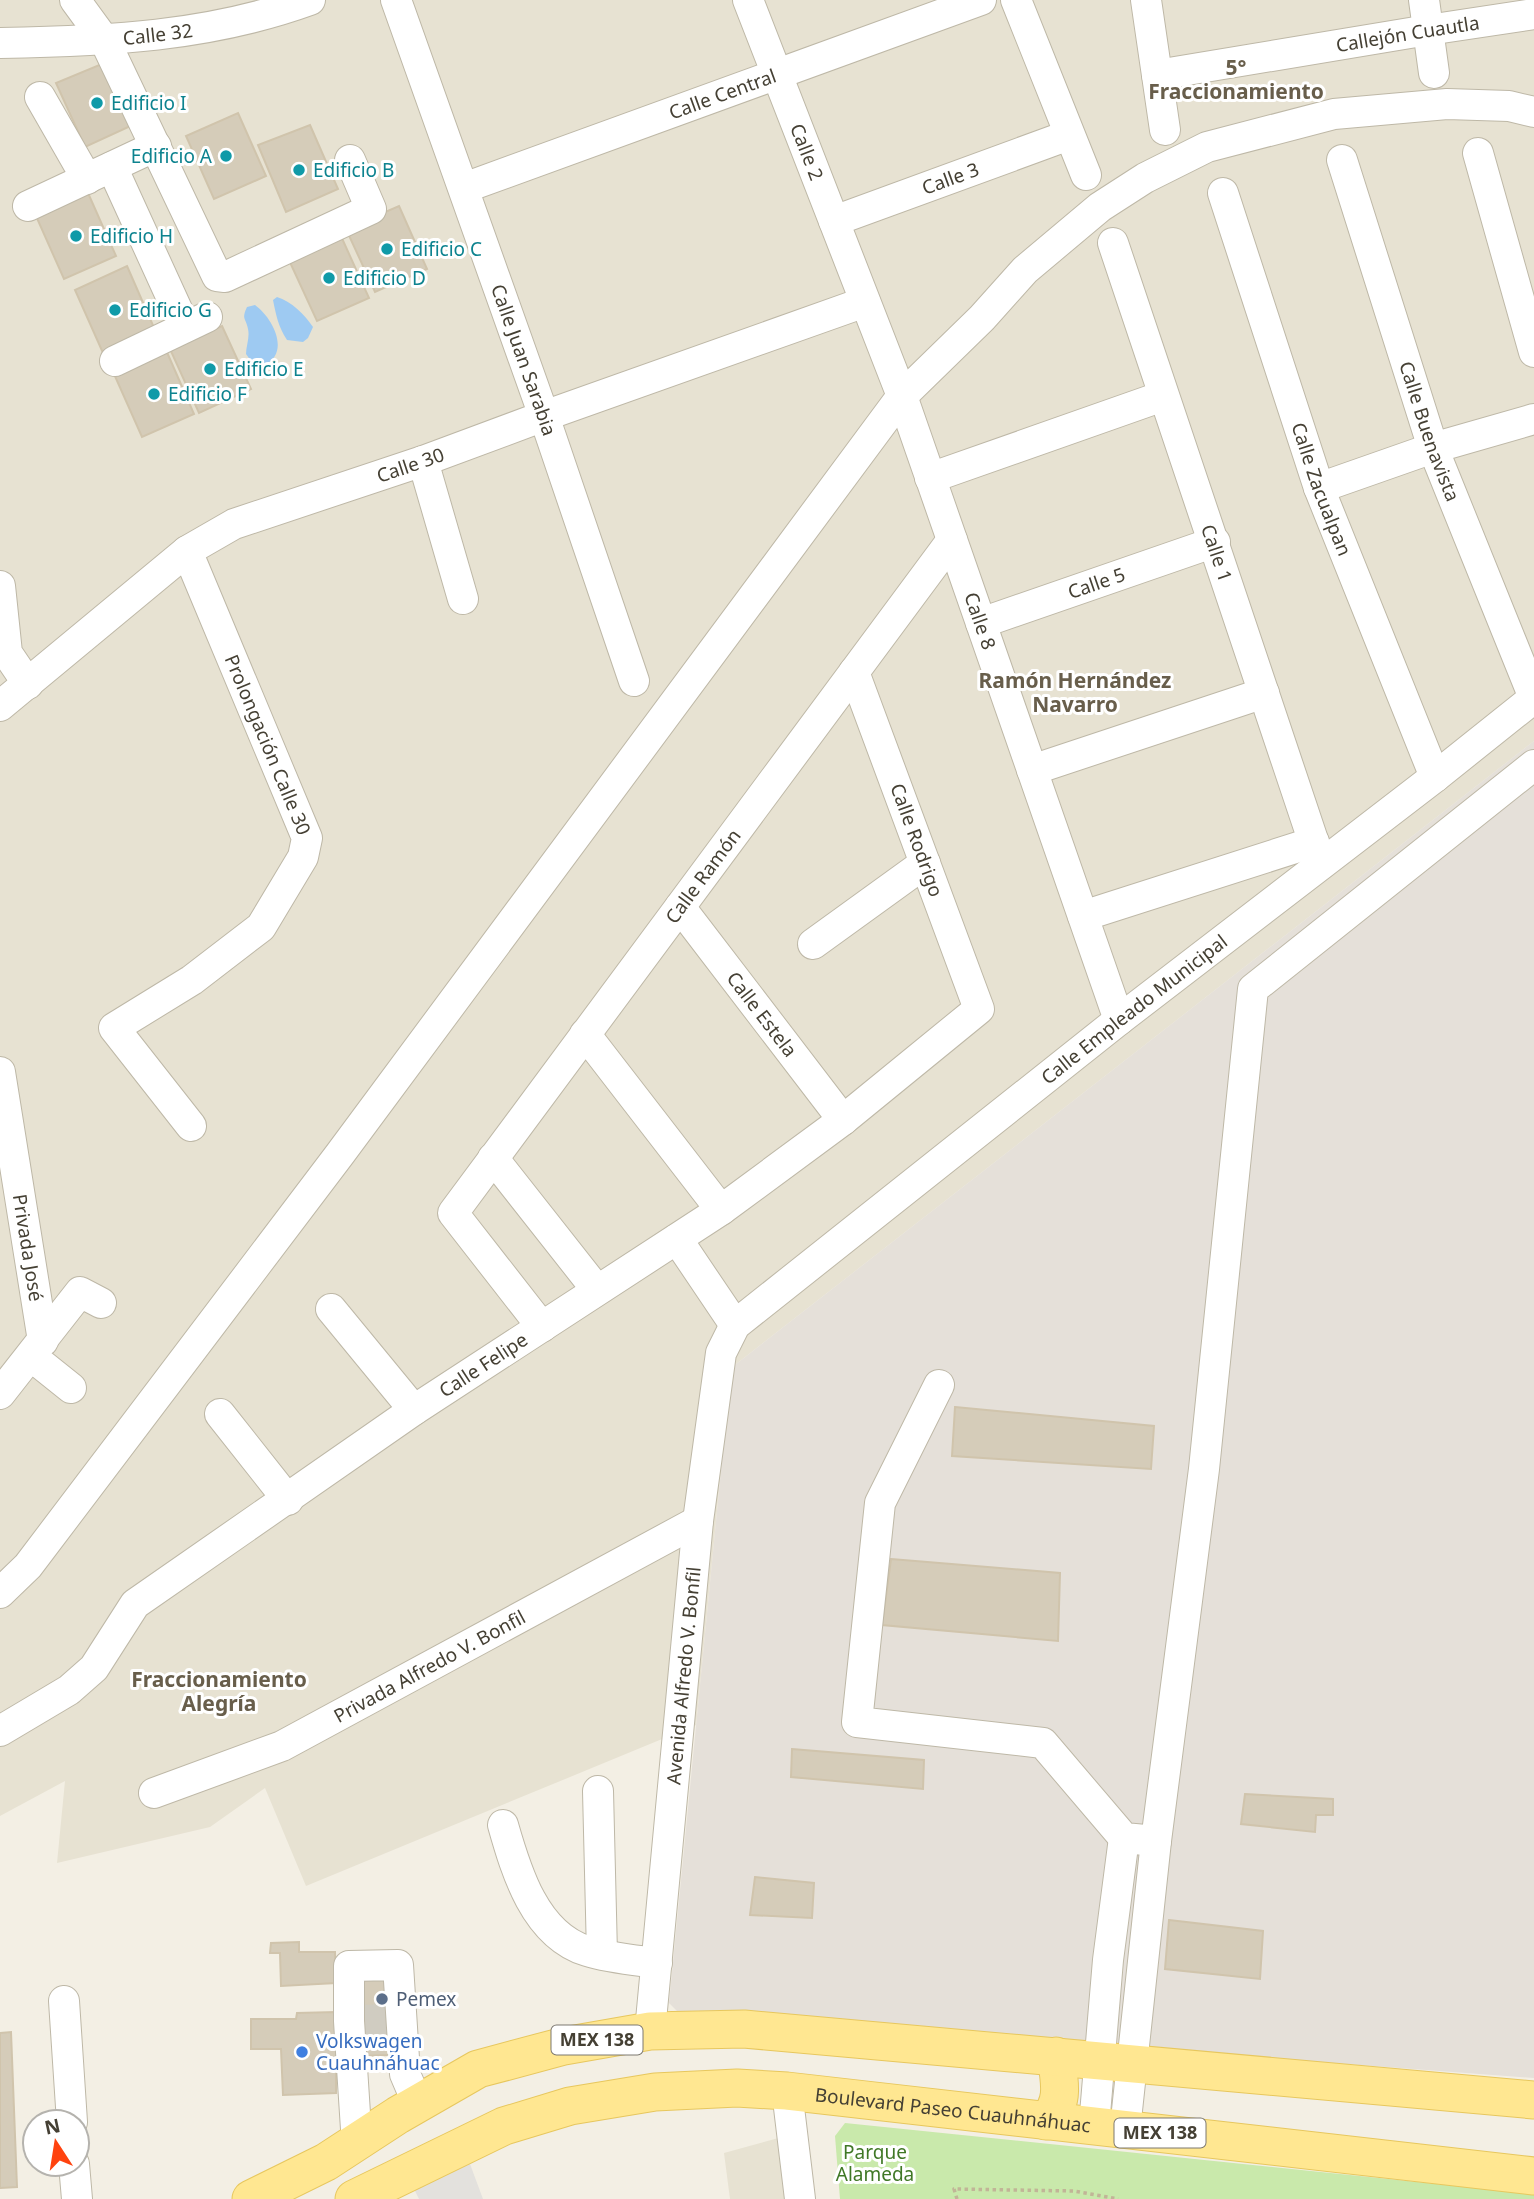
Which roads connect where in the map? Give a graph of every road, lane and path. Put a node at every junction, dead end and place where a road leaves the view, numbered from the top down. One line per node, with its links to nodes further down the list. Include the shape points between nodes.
1 (75, 0): 11 (street)
2 (310, 0): 11 (street, Calle 32, via 228,25)
3 (396, 0): 26 (street, Calle Juan Sarabia)
4 (748, 0): 14 (street, Calle 2)
5 (981, 0): 14 (street, Calle Central)
6 (1016, 0): 19 (street)
7 (1146, 0): 15 (street)
8 (1424, 0): 10 (street)
9 (1534, 14): 10 (street, Callejón Cuautla)
10 (1428, 30): 13 (street); 15 (street, Callejón Cuautla)
11 (105, 41): 12 (street, Calle 32); 20 (street)
12 (0, 43)
13 (1434, 73)
14 (777, 74): 26 (street, Calle Central); 29 (street, Calle 2)
15 (1157, 75): 18 (street)
16 (40, 97): 24 (street)
17 (1534, 112): 34 (street, via 1509,106 1447,104 1334,114 1198,151 1100,207 1025,270)
18 (1166, 130)
19 (1069, 135): 25 (street); 29 (street, Calle 3)
20 (156, 146): 22 (street, via 217,276 225,277 371,209); 24 (street)
21 (1478, 153): 32 (street)
22 (350, 160)
23 (1342, 160): 38 (street, Calle Buenavista)
24 (99, 173): 28 (street); 33 (street, via 196,322)
25 (1086, 176)
26 (464, 188): 36 (street, Calle Juan Sarabia)
27 (1223, 193): 41 (street, Calle Zacualpan)
28 (29, 206)
29 (834, 221): 31 (street, Calle 2)
30 (1113, 243): 35 (street, Calle 1)
31 (864, 302): 34 (street, Calle 8); 36 (street, Calle 30)
32 (1534, 352)
33 (115, 361)
34 (902, 396): 40 (street, Calle 8); 84 (street, via 340,1154 32,1560)
35 (1163, 396): 40 (street); 43 (street, Calle 1)
36 (544, 416): 39 (street, Calle 30); 49 (street, Calle Juan Sarabia)
37 (1534, 419): 38 (street)
38 (1433, 448): 41 (street); 52 (street, Calle Buenavista)
39 (423, 461): 44 (street, Calle 30, via 234,524); 46 (street)
40 (930, 478): 42 (street, Calle 8)
41 (1319, 488): 56 (street, Calle Zacualpan)
42 (952, 540): 47 (street, Calle 8); 48 (street, Calle Ramón)
43 (1214, 542): 47 (street, Calle 5); 51 (street, Calle 1)
44 (187, 551): 50 (street, Calle 30); 67 (street, Prolongación Calle 30, via 307,838 303,857 261,927 192,980 114,1028)
45 (0, 586): 50 (street, via 7,653)
46 (463, 599)
47 (981, 623): 55 (street, Calle 8)
48 (855, 672): 58 (street, Calle Rodrigo); 59 (street, Calle Ramón)
49 (634, 681)
50 (28, 684): 53 (street, Calle 30)
51 (1264, 693): 55 (street); 57 (street, Calle 1)
52 (1534, 698): 56 (street, Calle Empleado Municipal)
53 (0, 706)
54 (1534, 765): 90 (street, via 1253,989 1204,1469)
55 (1032, 770): 60 (street, Calle 8)
56 (1435, 777): 57 (street, Calle Empleado Municipal)
57 (1317, 853): 60 (street); 63 (street, Calle Empleado Municipal)
58 (925, 863): 61 (street); 62 (street, Calle Rodrigo)
59 (680, 907): 64 (street, Calle Ramón); 66 (street, Calle Estela)
60 (1083, 916): 63 (street, Calle 8)
61 (813, 944)
62 (979, 1009): 66 (street, Calle Felipe)
63 (1119, 1020): 74 (street, Calle Empleado Municipal)
64 (585, 1034): 68 (street, Calle Ramón); 69 (street)
65 (0, 1072): 76 (street, Privada José)
66 (844, 1120): 69 (street, Calle Felipe)
67 (191, 1125)
68 (493, 1158): 71 (street); 75 (street, Calle Ramón, via 453,1213)
69 (721, 1210): 70 (street, Calle Felipe)
70 (677, 1238): 71 (street, Calle Felipe); 74 (street)
71 (597, 1290): 75 (street, Calle Felipe)
72 (101, 1303): 76 (street, via 80,1292)
73 (331, 1308): 80 (street)
74 (735, 1325): 83 (street, Avenida Alfredo V. Bonfil, via 721,1353)
75 (542, 1327): 80 (street, Calle Felipe)
76 (37, 1348): 78 (street); 79 (street)
77 (939, 1385): 89 (street, via 880,1503 856,1721 1043,1743)
78 (72, 1388)
79 (0, 1394)
80 (414, 1410): 82 (street, Calle Felipe)
81 (220, 1414): 82 (street)
82 (288, 1500): 85 (street, Calle Felipe, via 135,1604 94,1668 69,1690)
83 (698, 1521): 87 (street, Privada Alfredo V. Bonfil, via 282,1746); 92 (street, Avenida Alfredo V. Bonfil)
84 (0, 1593)
85 (0, 1731)
86 (598, 1791): 91 (street)
87 (154, 1793)
88 (503, 1825): 91 (street, via 515,1868 548,1924 568,1942)
89 (1124, 1838): 90 (street); 96 (street, via 1108,1960)
90 (1156, 1841): 96 (street)
91 (602, 1954): 92 (street)
92 (656, 1963): 94 (street, Avenida Alfredo V. Bonfil)
93 (64, 2001): 101 (street)
94 (650, 2031): 95 (main road, MEX 138, via 744,2029); 97 (main road, MEX 138, via 564,2046)
95 (1056, 2056): 96 (main road, MEX 138); 102 (main road, via 1060,2097)
96 (1115, 2061): 100 (main road, MEX 138); 103 (street)
97 (478, 2069): 99 (main road, MEX 138); 110 (main road, MEX 138, via 326,2162)
98 (787, 2091): 102 (main road, Boulevard Paseo Cuauhnáhuac / MEX 138); 107 (main road, Boulevard Paseo Cuauhnáhuac / MEX 138, via 654,2092 570,2106 504,2126); 112 (street)
99 (414, 2095): 104 (main road, MEX 138); 104 (street, via 375,2020)
100 (1534, 2101)
101 (71, 2108)
102 (1046, 2121): 103 (main road, Boulevard Paseo Cuauhnáhuac / MEX 138)
103 (1109, 2128): 105 (main road, Boulevard Paseo Cuauhnáhuac / MEX 138)
104 (356, 2129): 109 (main road, MEX 138)
105 (1534, 2176)
106 (76, 2178): 108 (street)
107 (384, 2193): 111 (main road, Boulevard Paseo Cuauhnáhuac / MEX 138)
108 (77, 2199)
109 (234, 2199)
110 (251, 2199)
111 (354, 2199)
112 (800, 2199)
113 (957, 2199): 114 (path, via 954,2189 1074,2191)
114 (1118, 2199)

